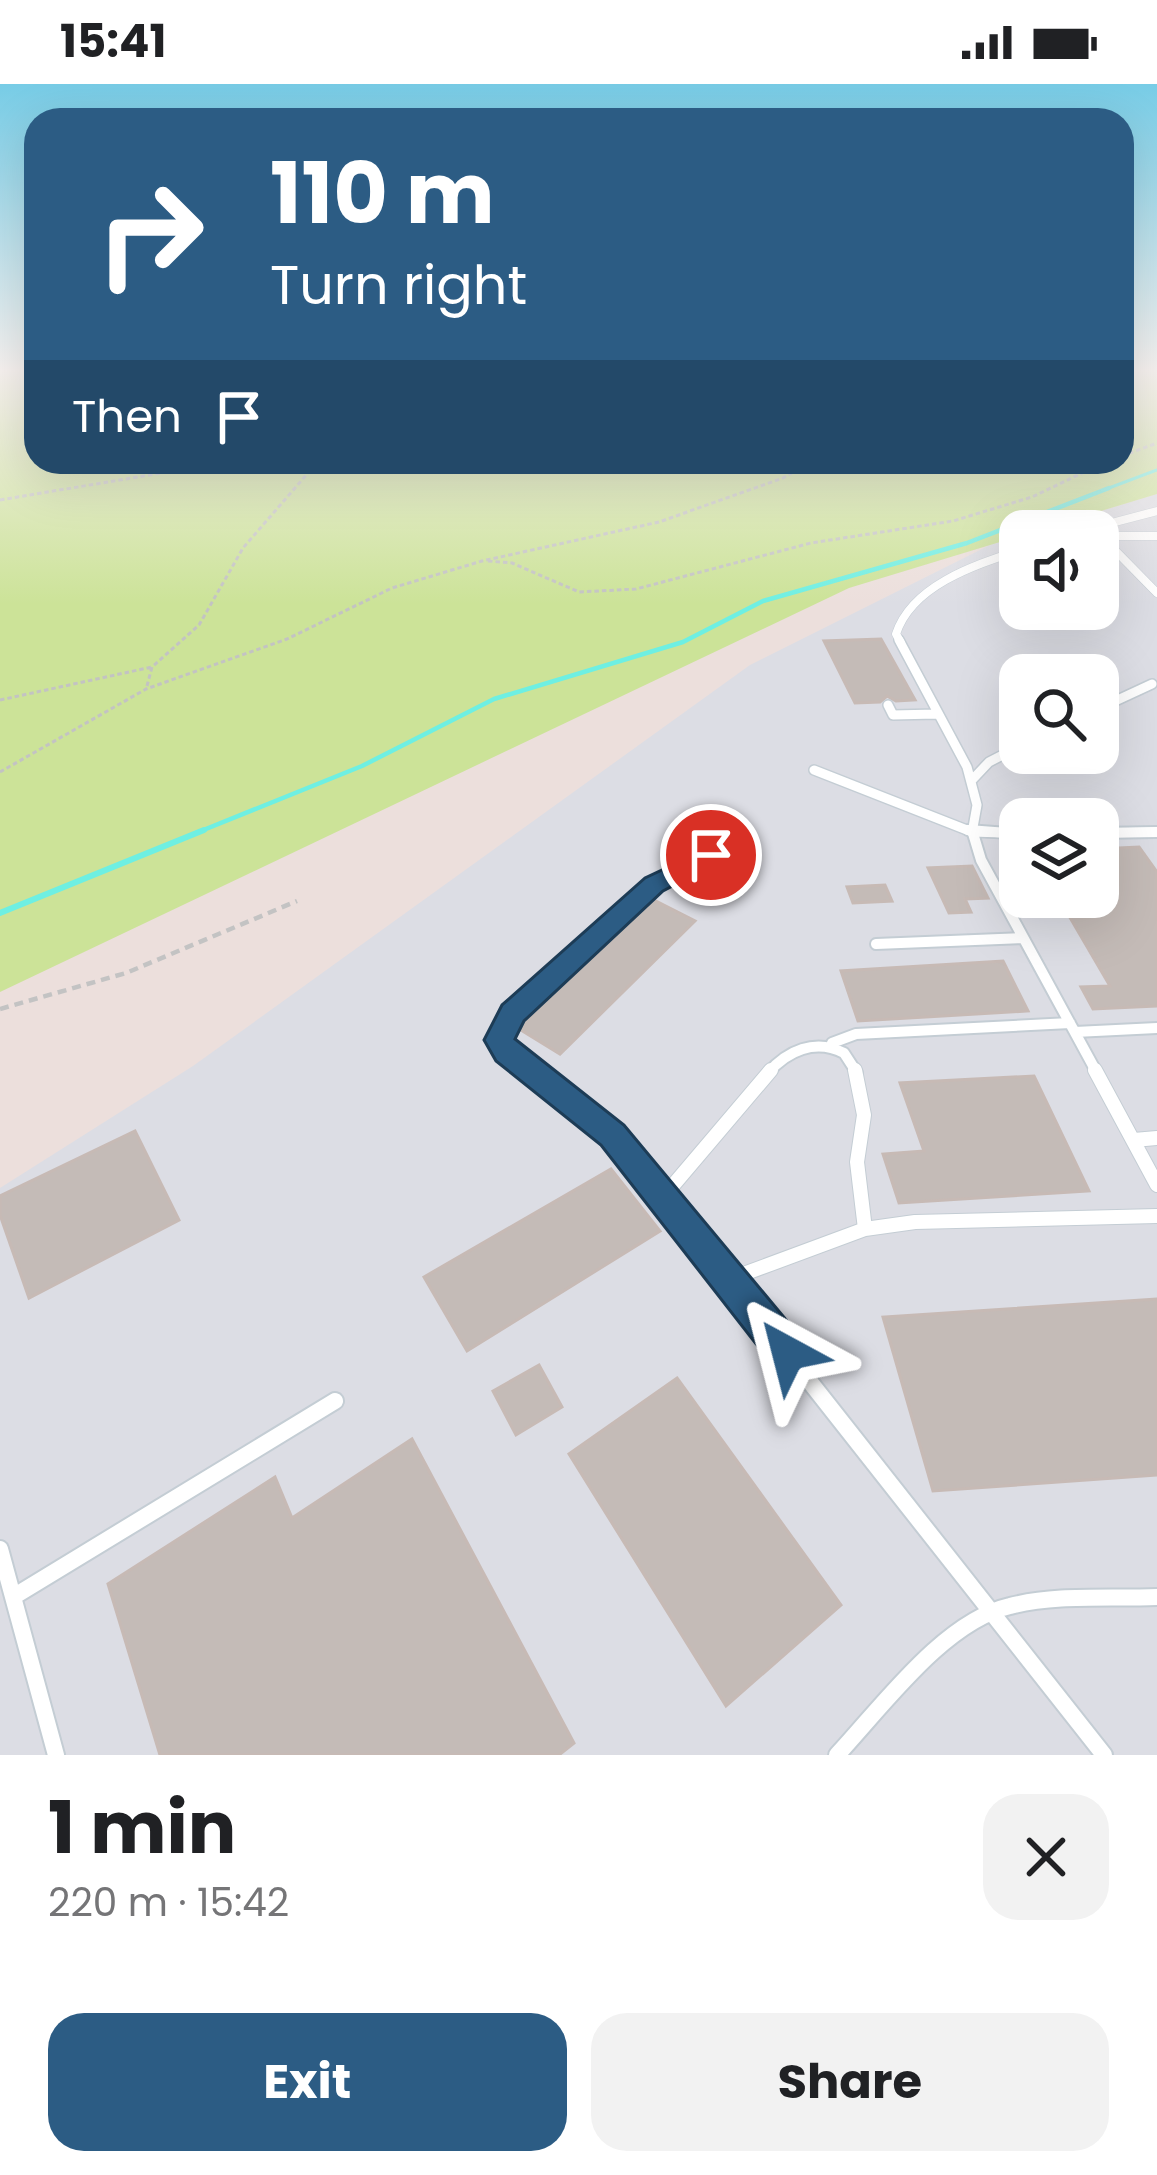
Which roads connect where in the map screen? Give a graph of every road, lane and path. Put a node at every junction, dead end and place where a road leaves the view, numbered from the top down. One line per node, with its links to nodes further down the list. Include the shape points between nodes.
1 (155, 474): 5 (path)
2 (306, 474): 14 (path, via 243,548 199,625)
3 (790, 474): 12 (path, via 659,522)
4 (1081, 474): 12 (path, via 952,521 811,543 635,589 579,592 512,563)
5 (0, 500)
6 (1157, 511): 7 (lane)
7 (1119, 524)
8 (1119, 534): 9 (lane)
9 (1157, 536)
10 (1119, 555): 13 (lane)
11 (999, 560): 20 (lane, via 919,597 896,627)
12 (482, 561): 16 (path, via 392,588 287,639)
13 (1157, 593)
14 (152, 667): 16 (path); 18 (path)
15 (1152, 684): 17 (lane)
16 (146, 689): 23 (path)
17 (1119, 699)
18 (0, 700)
19 (888, 705): 20 (lane, via 893,715)
20 (936, 714): 24 (lane)
21 (999, 757): 24 (lane)
22 (814, 770): 25 (lane)
23 (0, 772)
24 (972, 780): 25 (lane)
25 (972, 832): 26 (lane); 31 (lane)
26 (999, 833)
27 (1119, 833): 28 (lane)
28 (1156, 833)
29 (711, 855): 40 (lane, via 654,884 512,1013 499,1040 613,1135)
30 (297, 902): 33 (path, via 126,973)
31 (1023, 938): 32 (lane); 34 (lane)
32 (876, 944)
33 (0, 1009)
34 (1072, 1027): 35 (lane); 36 (lane, via 856,1034); 38 (lane)
35 (1157, 1028)
36 (832, 1043): 40 (lane, via 782,1057); 42 (lane, via 855,1070 864,1117 857,1152)
37 (1157, 1138): 38 (lane)
38 (1134, 1140): 39 (lane)
39 (1157, 1185)
40 (664, 1196): 43 (lane)
41 (1157, 1216): 42 (lane)
42 (865, 1229): 43 (lane)
43 (730, 1279): 48 (lane)
44 (335, 1401): 46 (lane)
45 (0, 1550): 46 (lane)
46 (13, 1597): 49 (lane)
47 (1157, 1598): 48 (lane)
48 (990, 1611): 50 (lane); 51 (lane)
49 (56, 1755)
50 (837, 1755)
51 (1104, 1755)

